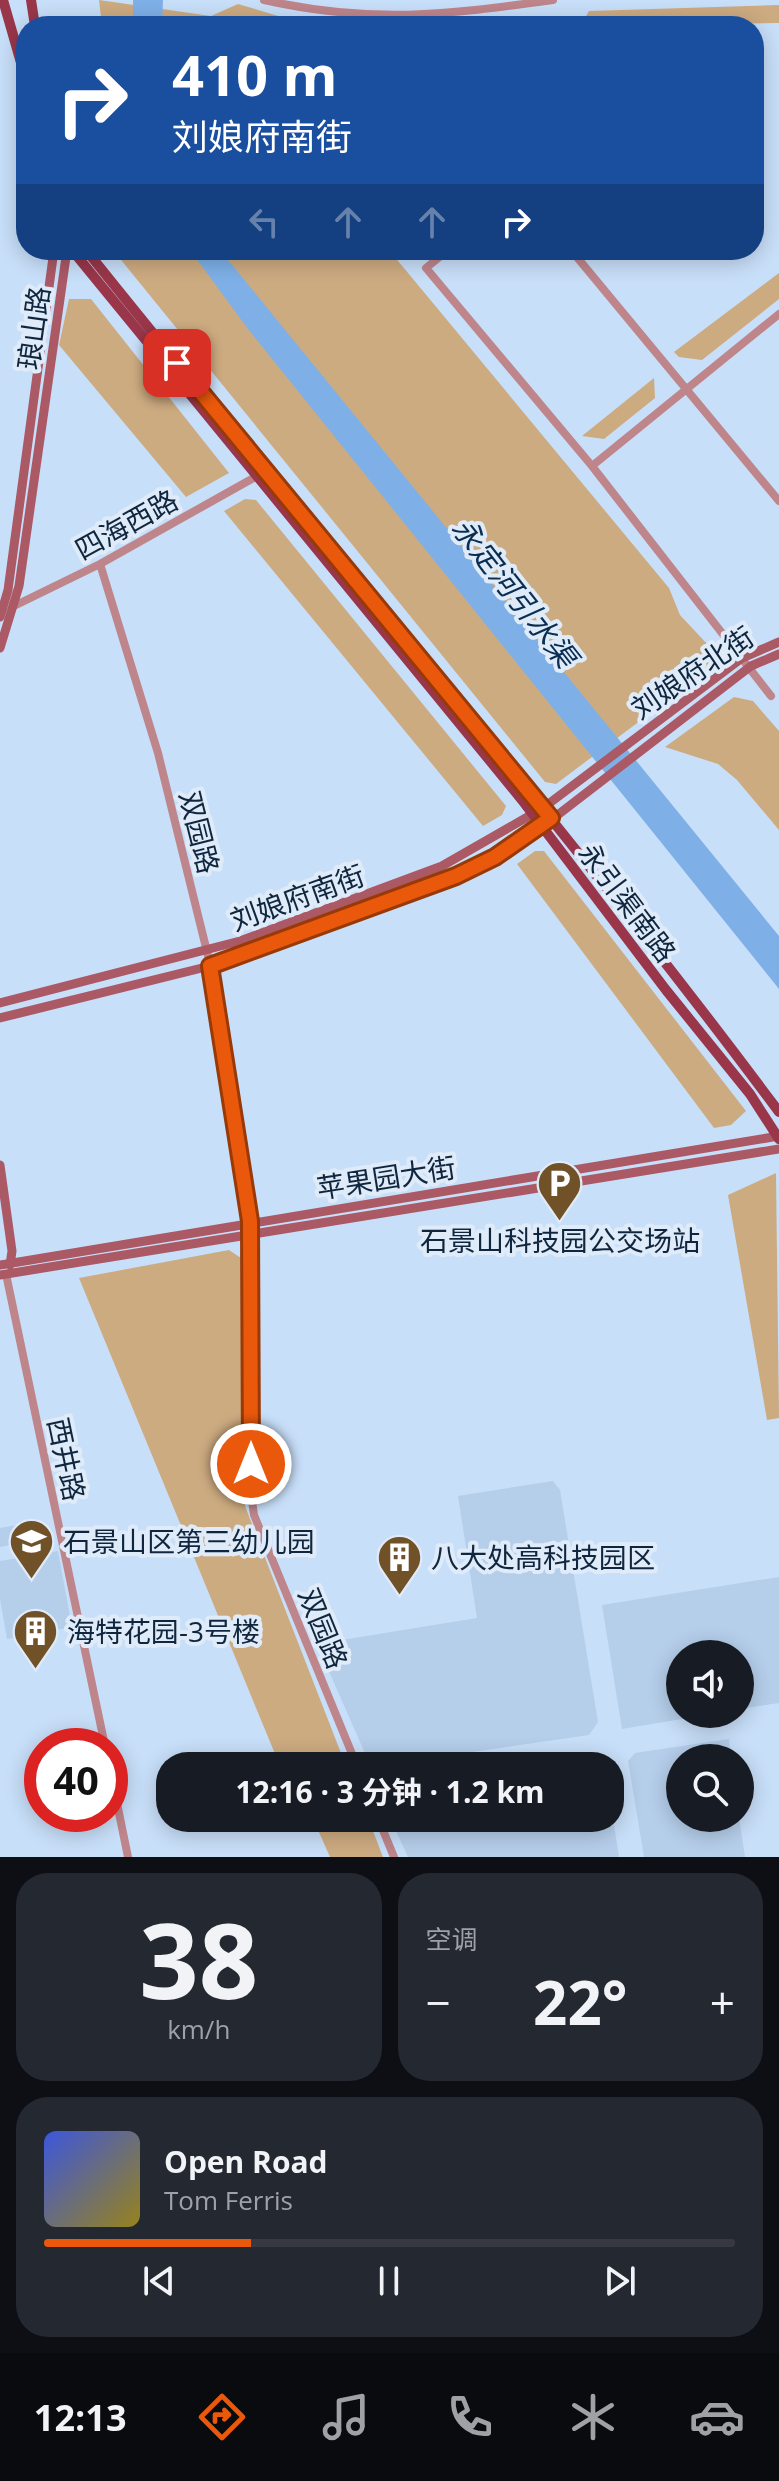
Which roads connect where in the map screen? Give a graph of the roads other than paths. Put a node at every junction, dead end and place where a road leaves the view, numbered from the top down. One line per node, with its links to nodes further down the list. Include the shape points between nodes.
1 (3, 0): 4 (main road)
2 (264, 0): 3 (street, via 353,16 396,16)
3 (553, 0)
4 (16, 45)
5 (53, 260): 18 (main road, 琅山路)
6 (68, 260): 17 (main road, 琅山路)
7 (78, 260): 14 (main road, 永引渠南路)
8 (94, 260): 27 (main road, 永引渠南路)
9 (436, 260): 13 (street, via 426,268)
10 (579, 260): 12 (street)
11 (779, 314): 12 (street)
12 (685, 390): 13 (street); 15 (street)
13 (592, 466): 22 (street)
14 (257, 476): 16 (street, 四海西路); 28 (main road, 永引渠南路)
15 (779, 501)
16 (100, 564): 17 (street, 四海西路); 31 (street, 双园路, via 158,753)
17 (14, 606): 20 (main road, 琅山路)
18 (0, 617)
19 (779, 642): 22 (main road, 刘娘府北街)
20 (0, 648)
21 (779, 654): 23 (main road, 刘娘府北街)
22 (742, 658): 23 (street); 25 (main road, 刘娘府北街)
23 (751, 666): 24 (street); 26 (main road, 刘娘府北街)
24 (771, 696)
25 (585, 775): 27 (main road, 刘娘府南街)
26 (594, 785): 29 (main road, 刘娘府南街)
27 (543, 808): 28 (main road, 刘娘府南街); 29 (main road, 永引渠南路)
28 (533, 815): 30 (main road, 永引渠南路); 31 (main road, 刘娘府南街, via 442,866)
29 (551, 818): 30 (main road, 刘娘府南街); 35 (main road, 永引渠南路)
30 (542, 827): 32 (main road, 刘娘府南街, via 456,876); 36 (main road, 永引渠南路)
31 (207, 951): 32 (street, 双园路); 33 (main road, 刘娘府南街)
32 (210, 966): 34 (main road, 刘娘府南街); 41 (street, 双园路)
33 (0, 1003)
34 (0, 1018)
35 (779, 1112)
36 (779, 1137): 37 (main road, 苹果园大街)
37 (745, 1142): 39 (main road, via 754,1147); 41 (main road, 苹果园大街)
38 (779, 1149): 39 (main road, 苹果园大街)
39 (748, 1154): 42 (main road, 苹果园大街)
40 (0, 1165): 43 (main road)
41 (250, 1221): 42 (street, 双园路); 43 (main road, 苹果园大街)
42 (250, 1232): 43 (main road, 苹果园大街); 45 (street, 双园路, via 254,1515)
43 (3, 1269): 44 (street, 西井路)
44 (101, 1728)
45 (351, 1752)
46 (123, 1832): 48 (street)
47 (384, 1832): 49 (street)
48 (128, 1857)
49 (394, 1857)

